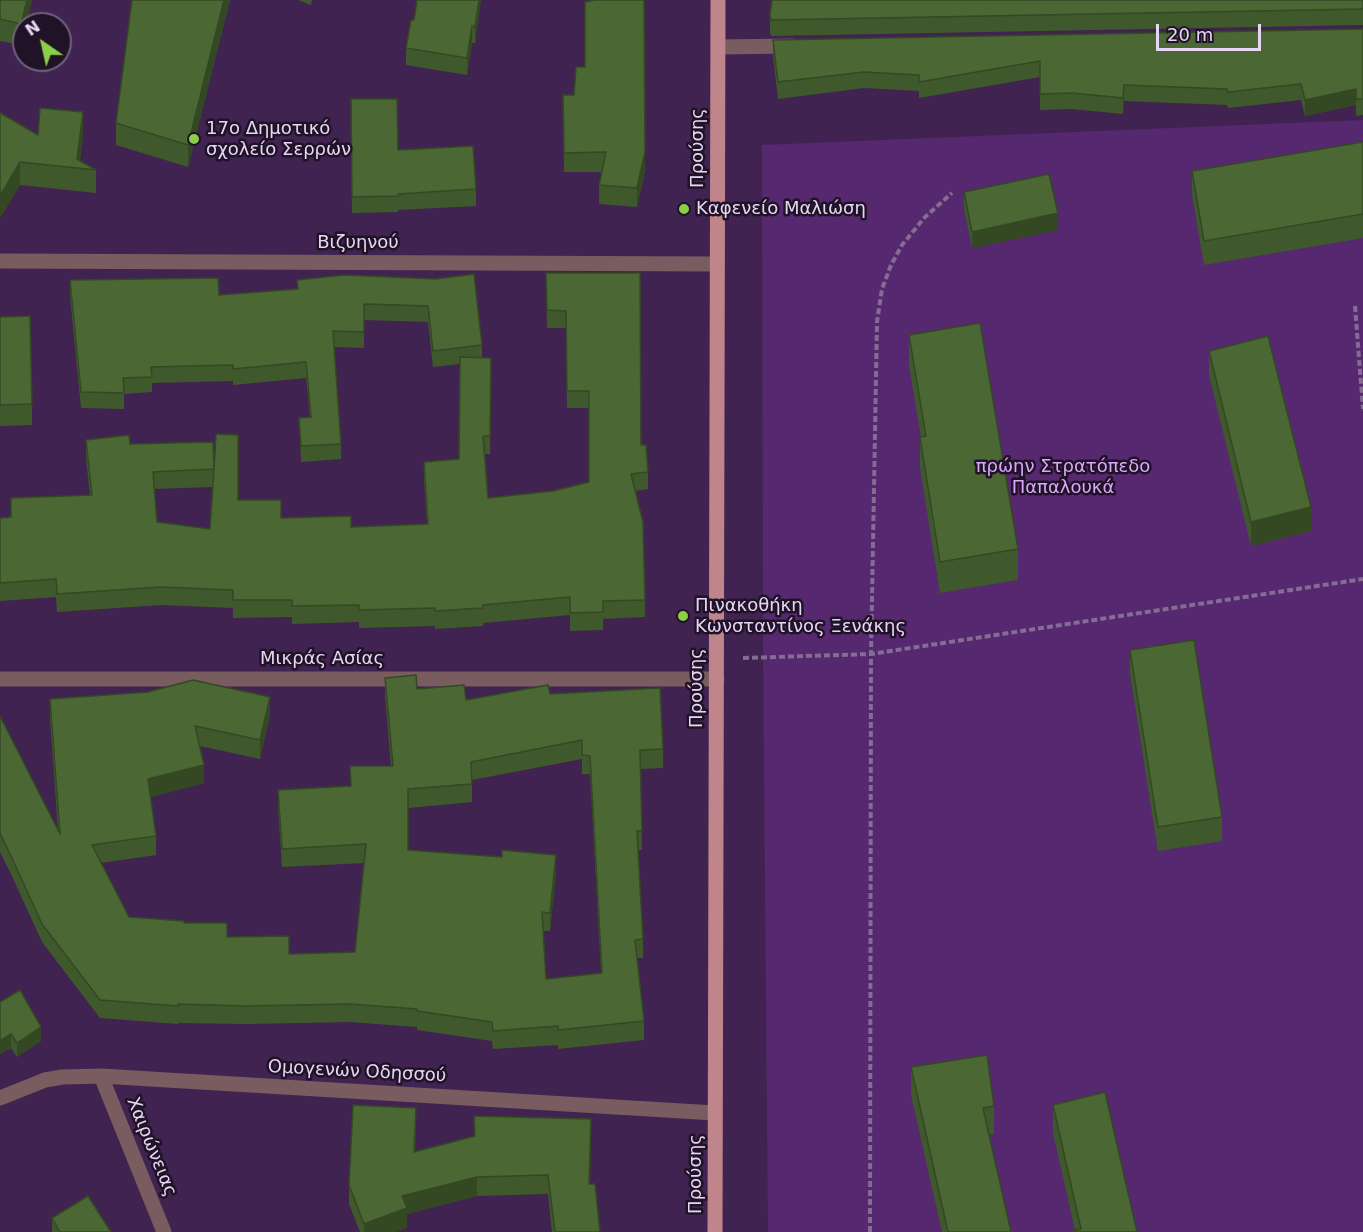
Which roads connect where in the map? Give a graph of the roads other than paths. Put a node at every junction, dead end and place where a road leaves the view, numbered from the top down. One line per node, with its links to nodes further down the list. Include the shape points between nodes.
1 (718, 0): 3 (main road, Προύσης)
2 (812, 46): 3 (street)
3 (718, 47): 5 (main road, Προύσης)
4 (0, 261): 5 (street, Βιζυηνού)
5 (716, 264): 7 (main road, Προύσης)
6 (0, 679): 7 (street, Μικράς Ασίας)
7 (717, 679): 10 (main road, Προύσης)
8 (101, 1076): 9 (street, Ομογενών Οδησσού, via 45,1080); 10 (street, Ομογενών Οδησσού); 11 (street, Χαιρώνειας)
9 (0, 1098)
10 (715, 1113): 12 (main road, Προύσης)
11 (164, 1232)
12 (715, 1232)

